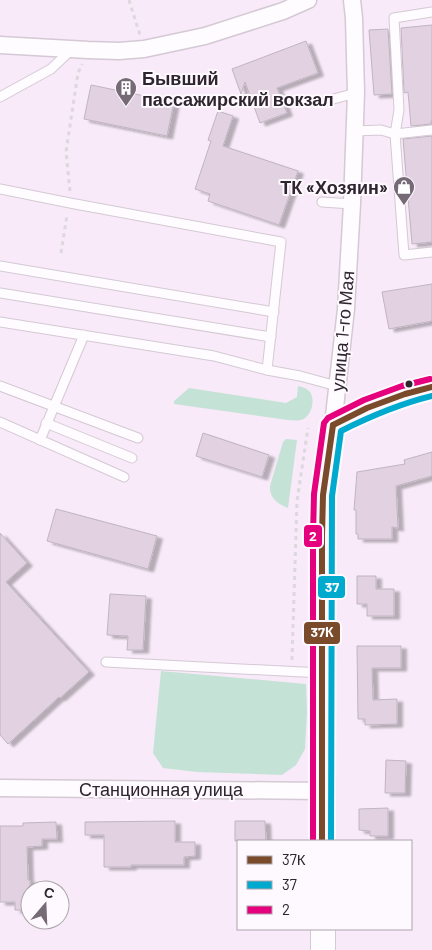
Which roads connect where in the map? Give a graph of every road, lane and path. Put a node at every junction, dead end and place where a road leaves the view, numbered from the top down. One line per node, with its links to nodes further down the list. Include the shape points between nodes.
1 (129, 0): 8 (path)
2 (308, 0): 4 (street)
3 (352, 0): 9 (street, улица 1-го Мая)
4 (283, 6): 8 (street, via 205,36)
5 (432, 12): 14 (lane, via 394,18 399,110)
6 (0, 45): 7 (street)
7 (80, 50): 8 (street); 10 (lane); 17 (path, via 66,152)
8 (144, 50)
9 (356, 93): 11 (lane); 13 (street, улица 1-го Мая)
10 (0, 97)
11 (326, 101)
12 (432, 130): 14 (lane)
13 (355, 131): 14 (lane, via 381,130); 18 (street, улица 1-го Мая)
14 (395, 134): 19 (lane, via 404,255)
15 (0, 189): 17 (lane)
16 (322, 202): 18 (lane)
17 (70, 203): 20 (path); 23 (lane, via 281,242)
18 (352, 204): 29 (street, улица 1-го Мая, via 346,309)
19 (432, 252)
20 (61, 253)
21 (0, 266): 23 (lane)
22 (0, 293): 26 (lane)
23 (274, 312): 26 (lane)
24 (0, 322): 25 (lane)
25 (84, 335): 27 (lane, via 214,356); 31 (lane)
26 (271, 337): 27 (lane)
27 (267, 370): 29 (lane)
28 (0, 386): 31 (lane)
29 (337, 386): 34 (street, улица 1-го Мая)
30 (432, 387): 34 (main road, via 367,408)
31 (53, 406): 33 (lane); 36 (lane)
32 (0, 422): 37 (lane)
33 (46, 423): 37 (lane); 38 (lane)
34 (332, 425): 42 (main road, улица 1-го Мая, via 322,536)
35 (308, 428): 41 (path, via 297,501)
36 (138, 438)
37 (40, 440): 39 (lane)
38 (132, 458)
39 (124, 477)
40 (106, 662): 41 (lane)
41 (292, 671): 42 (lane)
42 (322, 673): 44 (main road, улица 1-го Мая)
43 (0, 788): 44 (street, Станционная улица)
44 (322, 791): 45 (main road, улица 1-го Мая)
45 (322, 840)
46 (323, 930): 47 (main road)
47 (323, 950)

